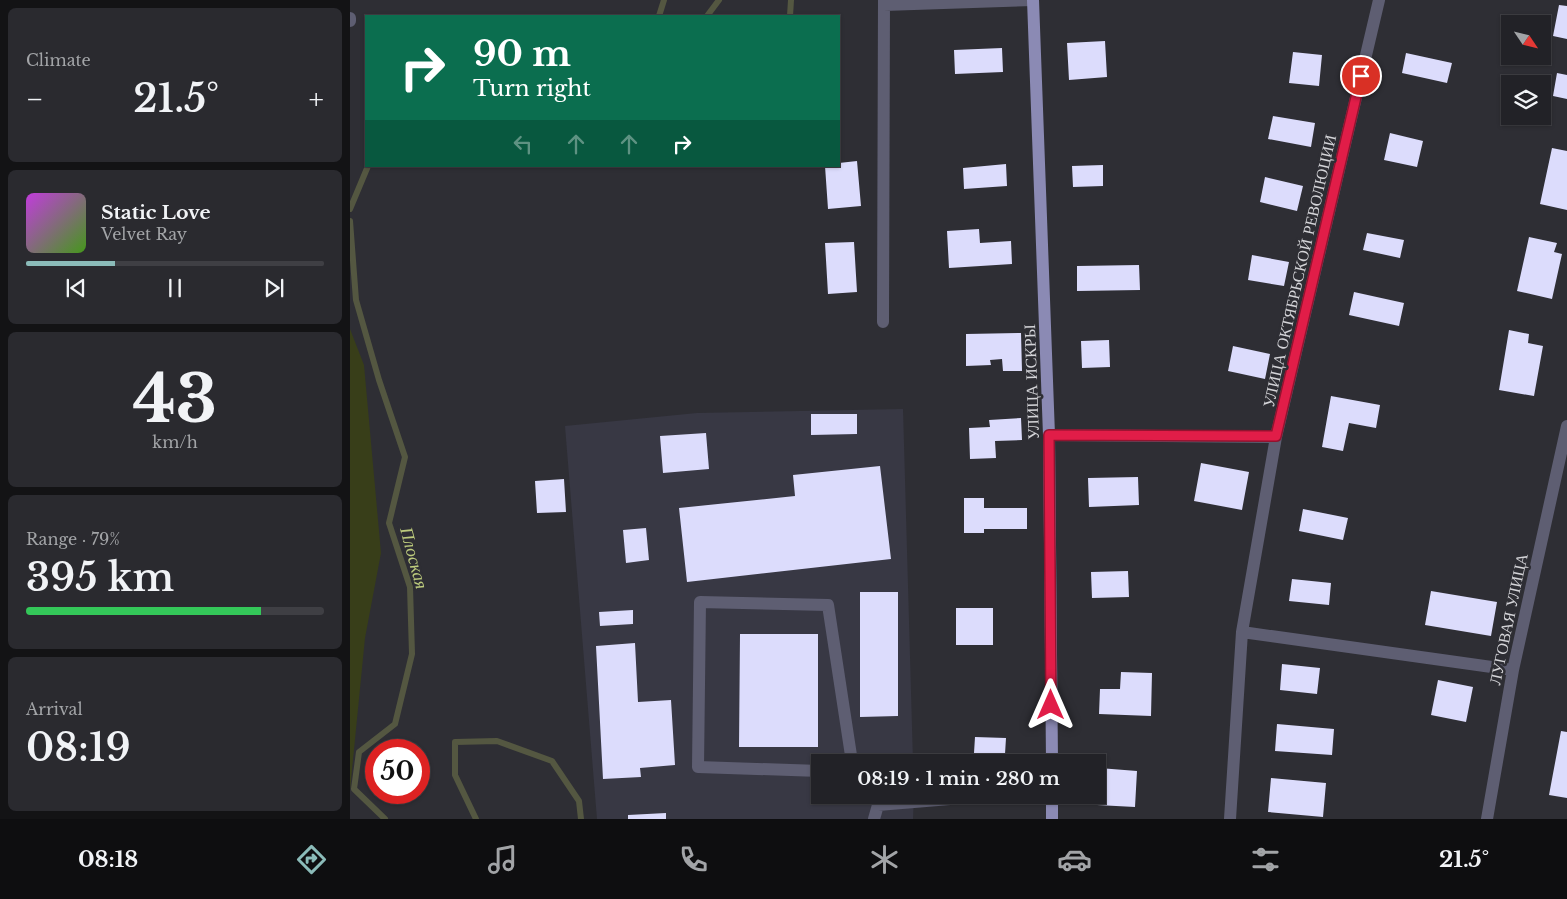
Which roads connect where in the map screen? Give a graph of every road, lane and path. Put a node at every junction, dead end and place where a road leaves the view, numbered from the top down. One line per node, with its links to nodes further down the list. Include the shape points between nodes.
1 (1033, 0): 3 (street); 6 (main road, УЛИЦА ИСКРЫ)
2 (1379, 0): 7 (street, УЛИЦА ОКТЯБРЬСКОЙ РЕВОЛЮЦИИ)
3 (884, 2): 4 (street)
4 (883, 322)
5 (1567, 426): 9 (street, ЛУГОВАЯ УЛИЦА)
6 (1049, 435): 7 (street); 11 (main road, УЛИЦА ИСКРЫ)
7 (1276, 436): 8 (street, УЛИЦА ОКТЯБРЬСКОЙ РЕВОЛЮЦИИ)
8 (1242, 632): 9 (street); 17 (street, УЛИЦА ОКТЯБРЬСКОЙ РЕВОЛЮЦИИ)
9 (1513, 670): 18 (street, ЛУГОВАЯ УЛИЦА)
10 (851, 754): 12 (street, via 828,605 700,602 698,767)
11 (1052, 754)
12 (811, 771)
13 (874, 804): 15 (street)
14 (1052, 804): 16 (main road)
15 (874, 819)
16 (1052, 819)
17 (1230, 819)
18 (1487, 819)

